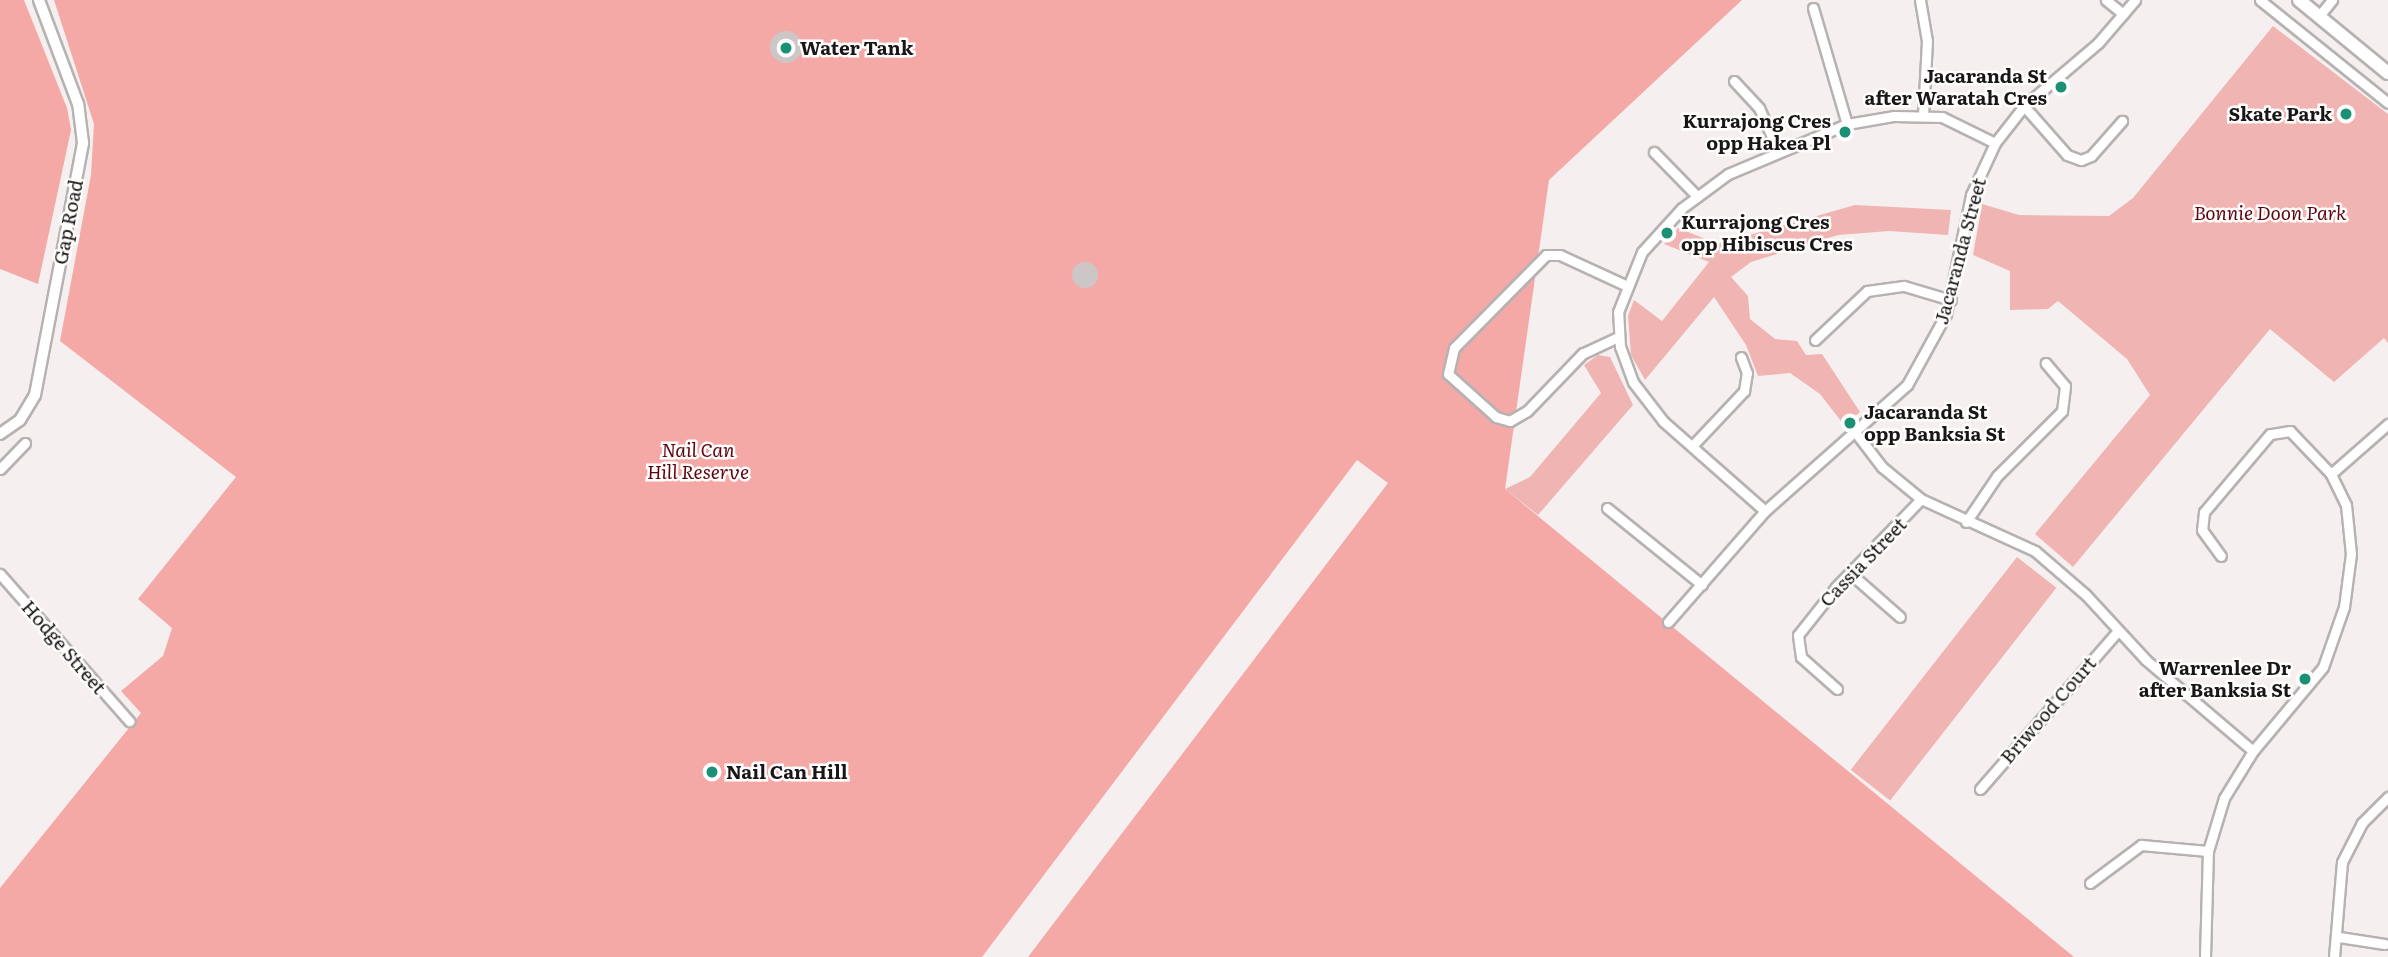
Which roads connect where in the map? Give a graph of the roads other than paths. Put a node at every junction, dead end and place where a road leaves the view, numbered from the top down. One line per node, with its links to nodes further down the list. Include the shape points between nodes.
1 (39, 0): 30 (street, Gap Road, via 78,104 83,143 34,395 20,420)
2 (1920, 0): 15 (street, via 1927,41)
3 (2106, 0): 9 (street)
4 (2135, 0): 9 (street, Jacaranda Street)
5 (2260, 0): 13 (street)
6 (2300, 0): 10 (main road)
7 (2332, 0): 10 (street)
8 (1813, 8): 17 (street)
9 (2123, 14): 14 (street, Jacaranda Street, via 2098,43)
10 (2319, 16): 11 (main road)
11 (2388, 73)
12 (1734, 81): 19 (street, via 1759,108)
13 (2388, 103)
14 (2024, 107): 16 (street, via 2067,155 2081,160 2091,156); 18 (street, Jacaranda Street)
15 (1923, 115): 17 (street); 18 (street, via 1961,123)
16 (2122, 121)
17 (1847, 124): 19 (street)
18 (1995, 143): 23 (street, Jacaranda Street, via 1970,195)
19 (1778, 150): 21 (street)
20 (1654, 152): 21 (street)
21 (1697, 196): 22 (street, via 1650,242)
22 (1625, 285): 24 (street); 24 (street, via 1560,255 1546,255 1454,348 1448,374 1496,416 1510,421 1527,411 1583,353)
23 (1951, 300): 25 (street, via 1904,286 1867,291); 29 (street, Jacaranda Street, via 1912,377)
24 (1618, 337): 32 (street, via 1641,396)
25 (1815, 340)
26 (1741, 357): 32 (street, via 1747,373 1744,391)
27 (2046, 363): 38 (street, via 2065,386 2063,411 1997,476)
28 (2388, 424): 34 (street)
29 (1856, 433): 35 (street, via 1882,467); 37 (street, Jacaranda Street)
30 (0, 434)
31 (25, 443): 33 (street)
32 (1692, 446): 37 (street)
33 (0, 469)
34 (2331, 474): 39 (street, via 2300,439 2277,429 2204,512 2202,530); 48 (street, via 2351,530 2336,642 2317,678)
35 (1921, 499): 38 (street); 41 (street, Cassia Street)
36 (1607, 508): 42 (street)
37 (1765, 511): 42 (street, Jacaranda Street)
38 (1966, 522): 45 (street, via 2015,538 2035,551 2085,595)
39 (2221, 556)
40 (0, 574): 47 (street, Hodge Street)
41 (1851, 574): 43 (street); 46 (street, Cassia Street, via 1796,641 1801,657)
42 (1702, 585): 44 (street, Jacaranda Street)
43 (1900, 617)
44 (1668, 622)
45 (2117, 632): 48 (street); 49 (street, Briwood Court)
46 (1837, 688)
47 (129, 721)
48 (2253, 751): 51 (street, via 2224,798)
49 (1980, 789)
50 (2388, 797): 53 (street, via 2362,823 2342,862)
51 (2208, 851): 52 (street, via 2141,845); 55 (street)
52 (2090, 883)
53 (2339, 937): 54 (street); 56 (street)
54 (2385, 944)
55 (2205, 957)
56 (2334, 957)

